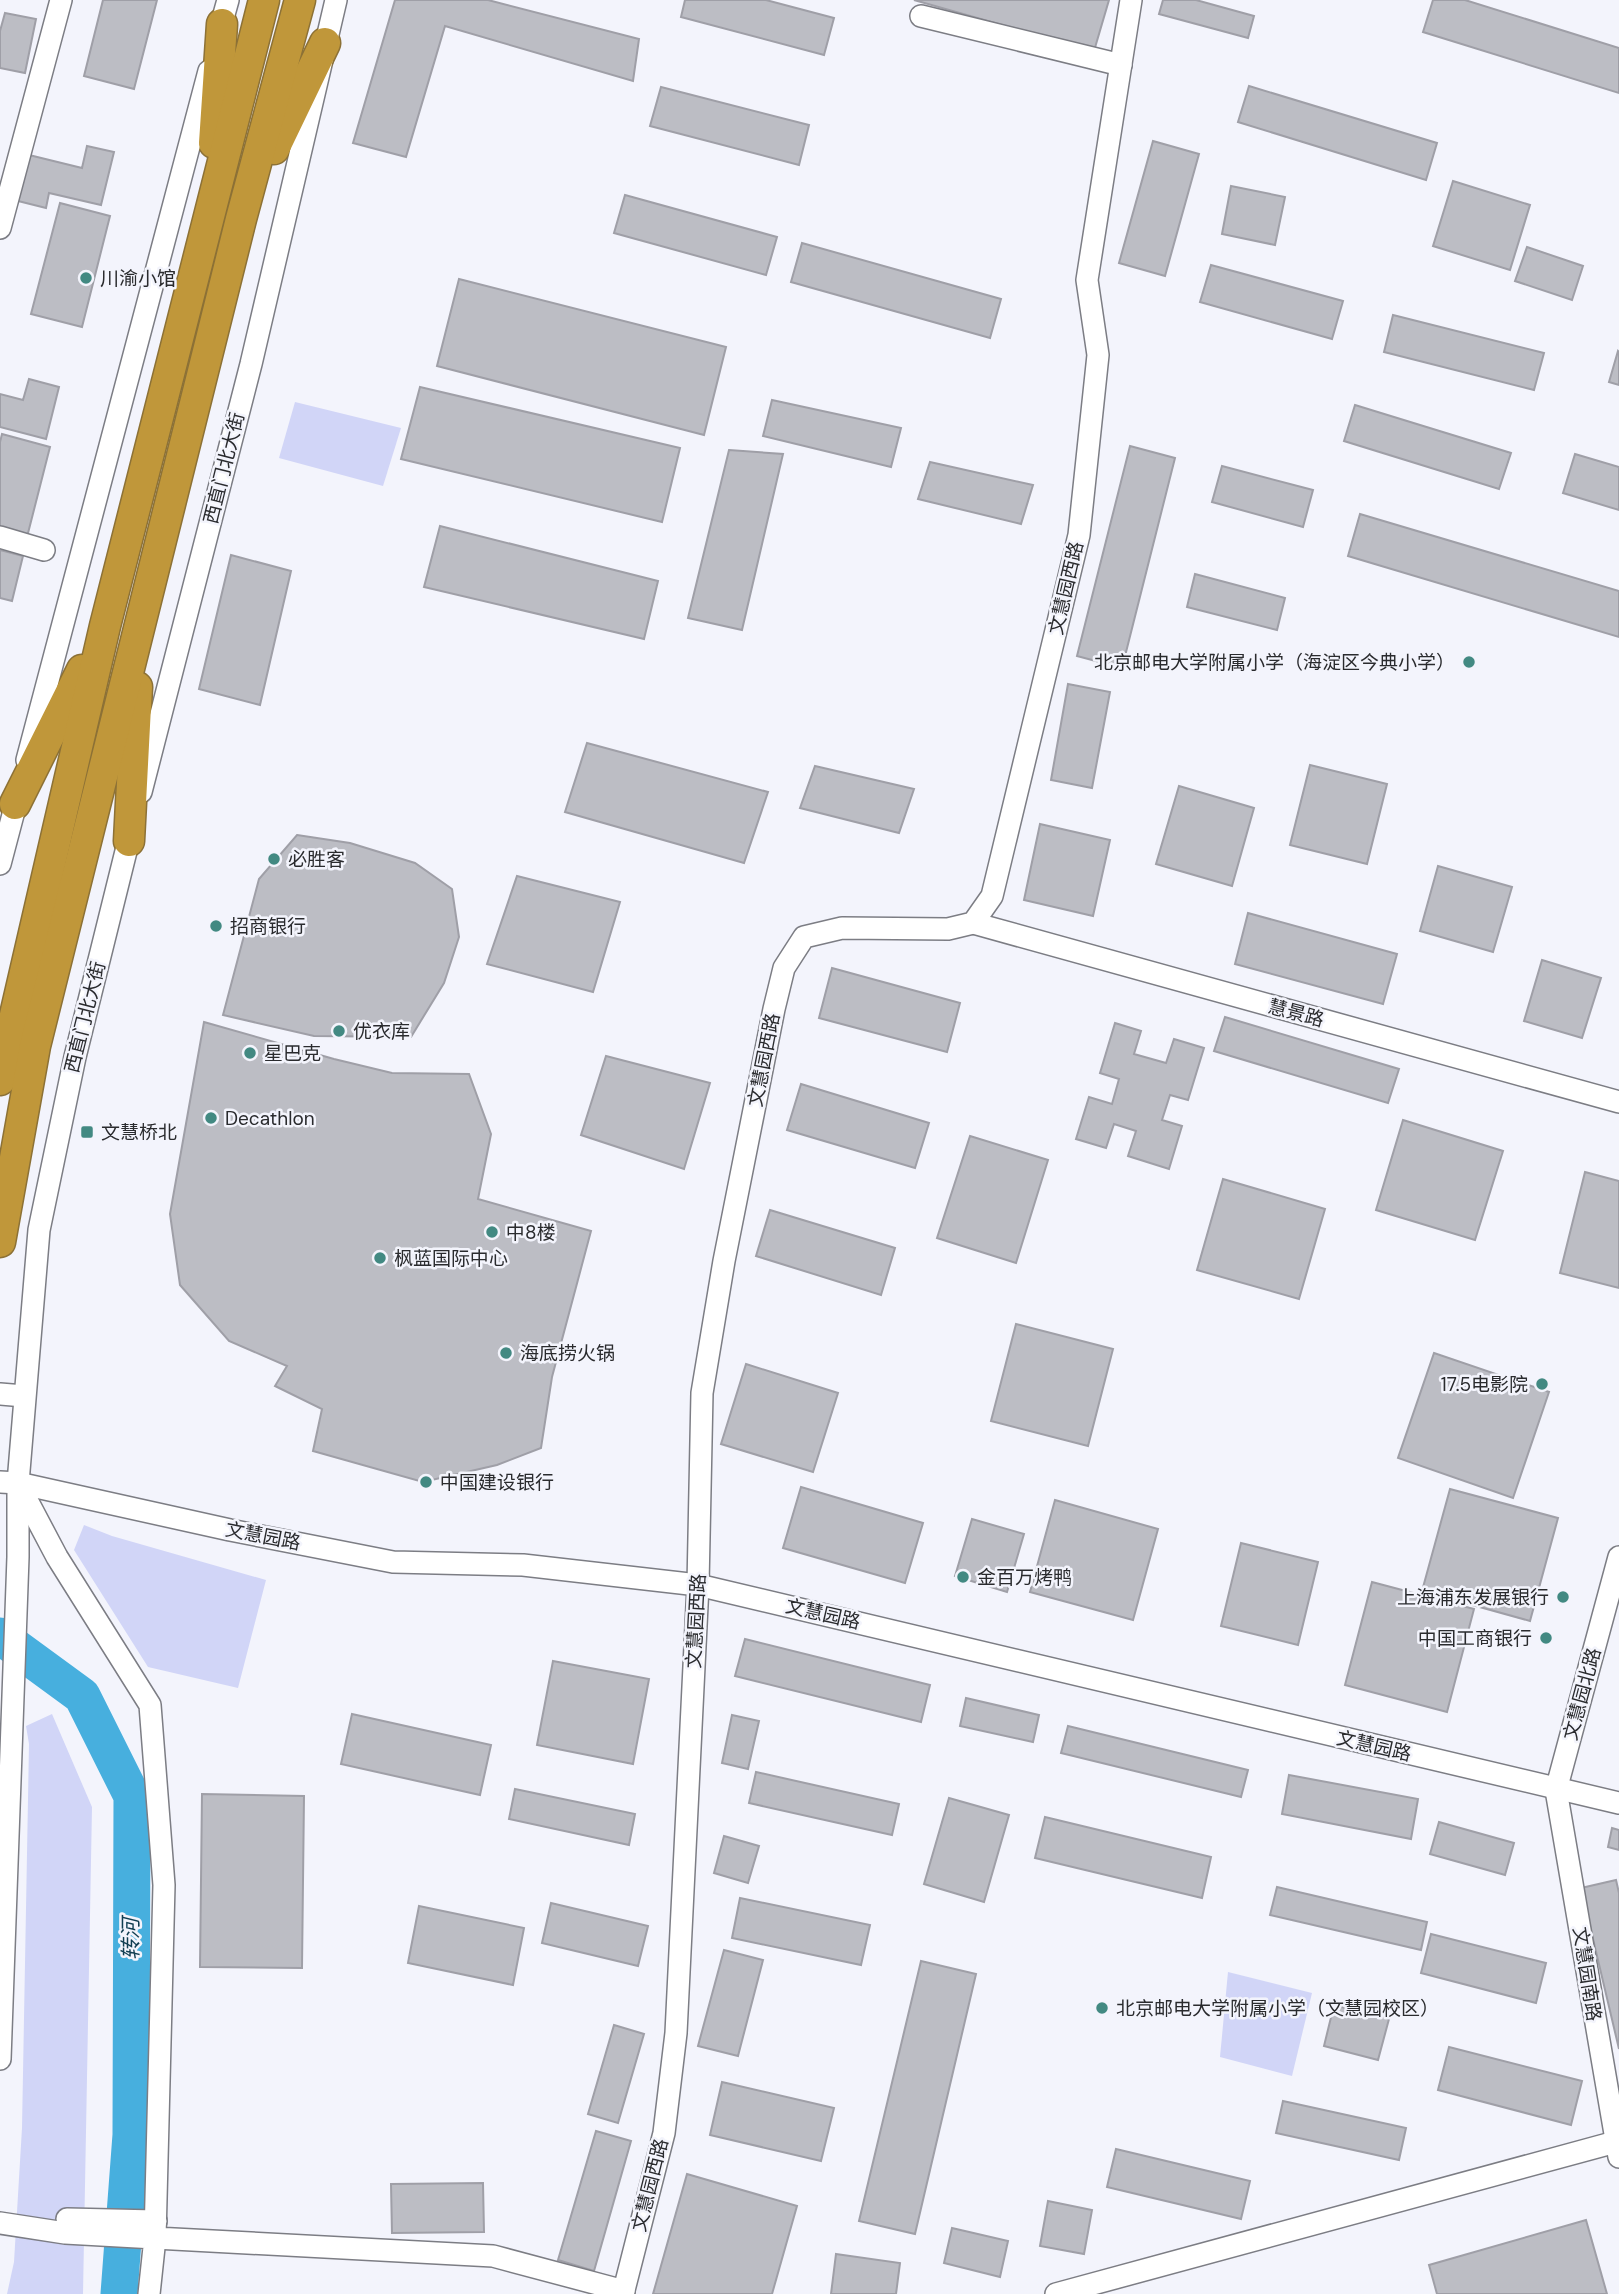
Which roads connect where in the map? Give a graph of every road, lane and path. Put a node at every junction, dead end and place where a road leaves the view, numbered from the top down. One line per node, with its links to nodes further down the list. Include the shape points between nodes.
1 (61, 0): 10 (street)
2 (264, 0): 11 (highway)
3 (300, 0): 12 (highway)
4 (336, 0): 8 (street, 西直门北大街)
5 (1131, 0): 9 (street, 文慧园西路)
6 (225, 12): 11 (highway); 18 (street)
7 (921, 16): 9 (street)
8 (325, 43): 12 (highway); 19 (street, 西直门北大街, via 251,364)
9 (1121, 65): 21 (street, 文慧园西路, via 1087,280 1098,355 1079,535 992,897)
10 (6, 185): 13 (street)
11 (210, 206): 17 (highway)
12 (240, 219): 16 (highway)
13 (0, 228)
14 (0, 537): 15 (street)
15 (44, 550)
16 (140, 618): 19 (highway); 24 (highway, via 35,1046)
17 (105, 626): 18 (highway); 22 (highway)
18 (15, 804): 20 (street)
19 (129, 841): 26 (street, 西直门北大街, via 75,1057 40,1230)
20 (0, 864)
21 (973, 923): 23 (street, 慧景路); 30 (street, 文慧园西路, via 948,929 842,928 804,937 784,968 702,1393)
22 (0, 1080)
23 (1619, 1102)
24 (0, 1242)
25 (0, 1394): 26 (street)
26 (24, 1396): 27 (street, 西直门北大街)
27 (9, 1483): 29 (street, 西直门北大街); 30 (street, 文慧园路, via 393,1562 523,1565); 36 (street, via 150,1705 164,1885)
28 (1619, 1557): 31 (street, 文慧园北路)
29 (11, 1563): 33 (street, 西直门北大街, via 12,1690)
30 (698, 1585): 31 (street, 文慧园路); 37 (street, 文慧园西路, via 676,2033 664,2133)
31 (1556, 1790): 32 (street, 文慧园路); 34 (street, 文慧园南路)
32 (1619, 1803)
33 (0, 2059)
34 (1618, 2147): 39 (street)
35 (0, 2222): 36 (street)
36 (155, 2230): 37 (street, via 493,2256); 38 (street)
37 (623, 2293)
38 (149, 2294)
39 (1056, 2294)

